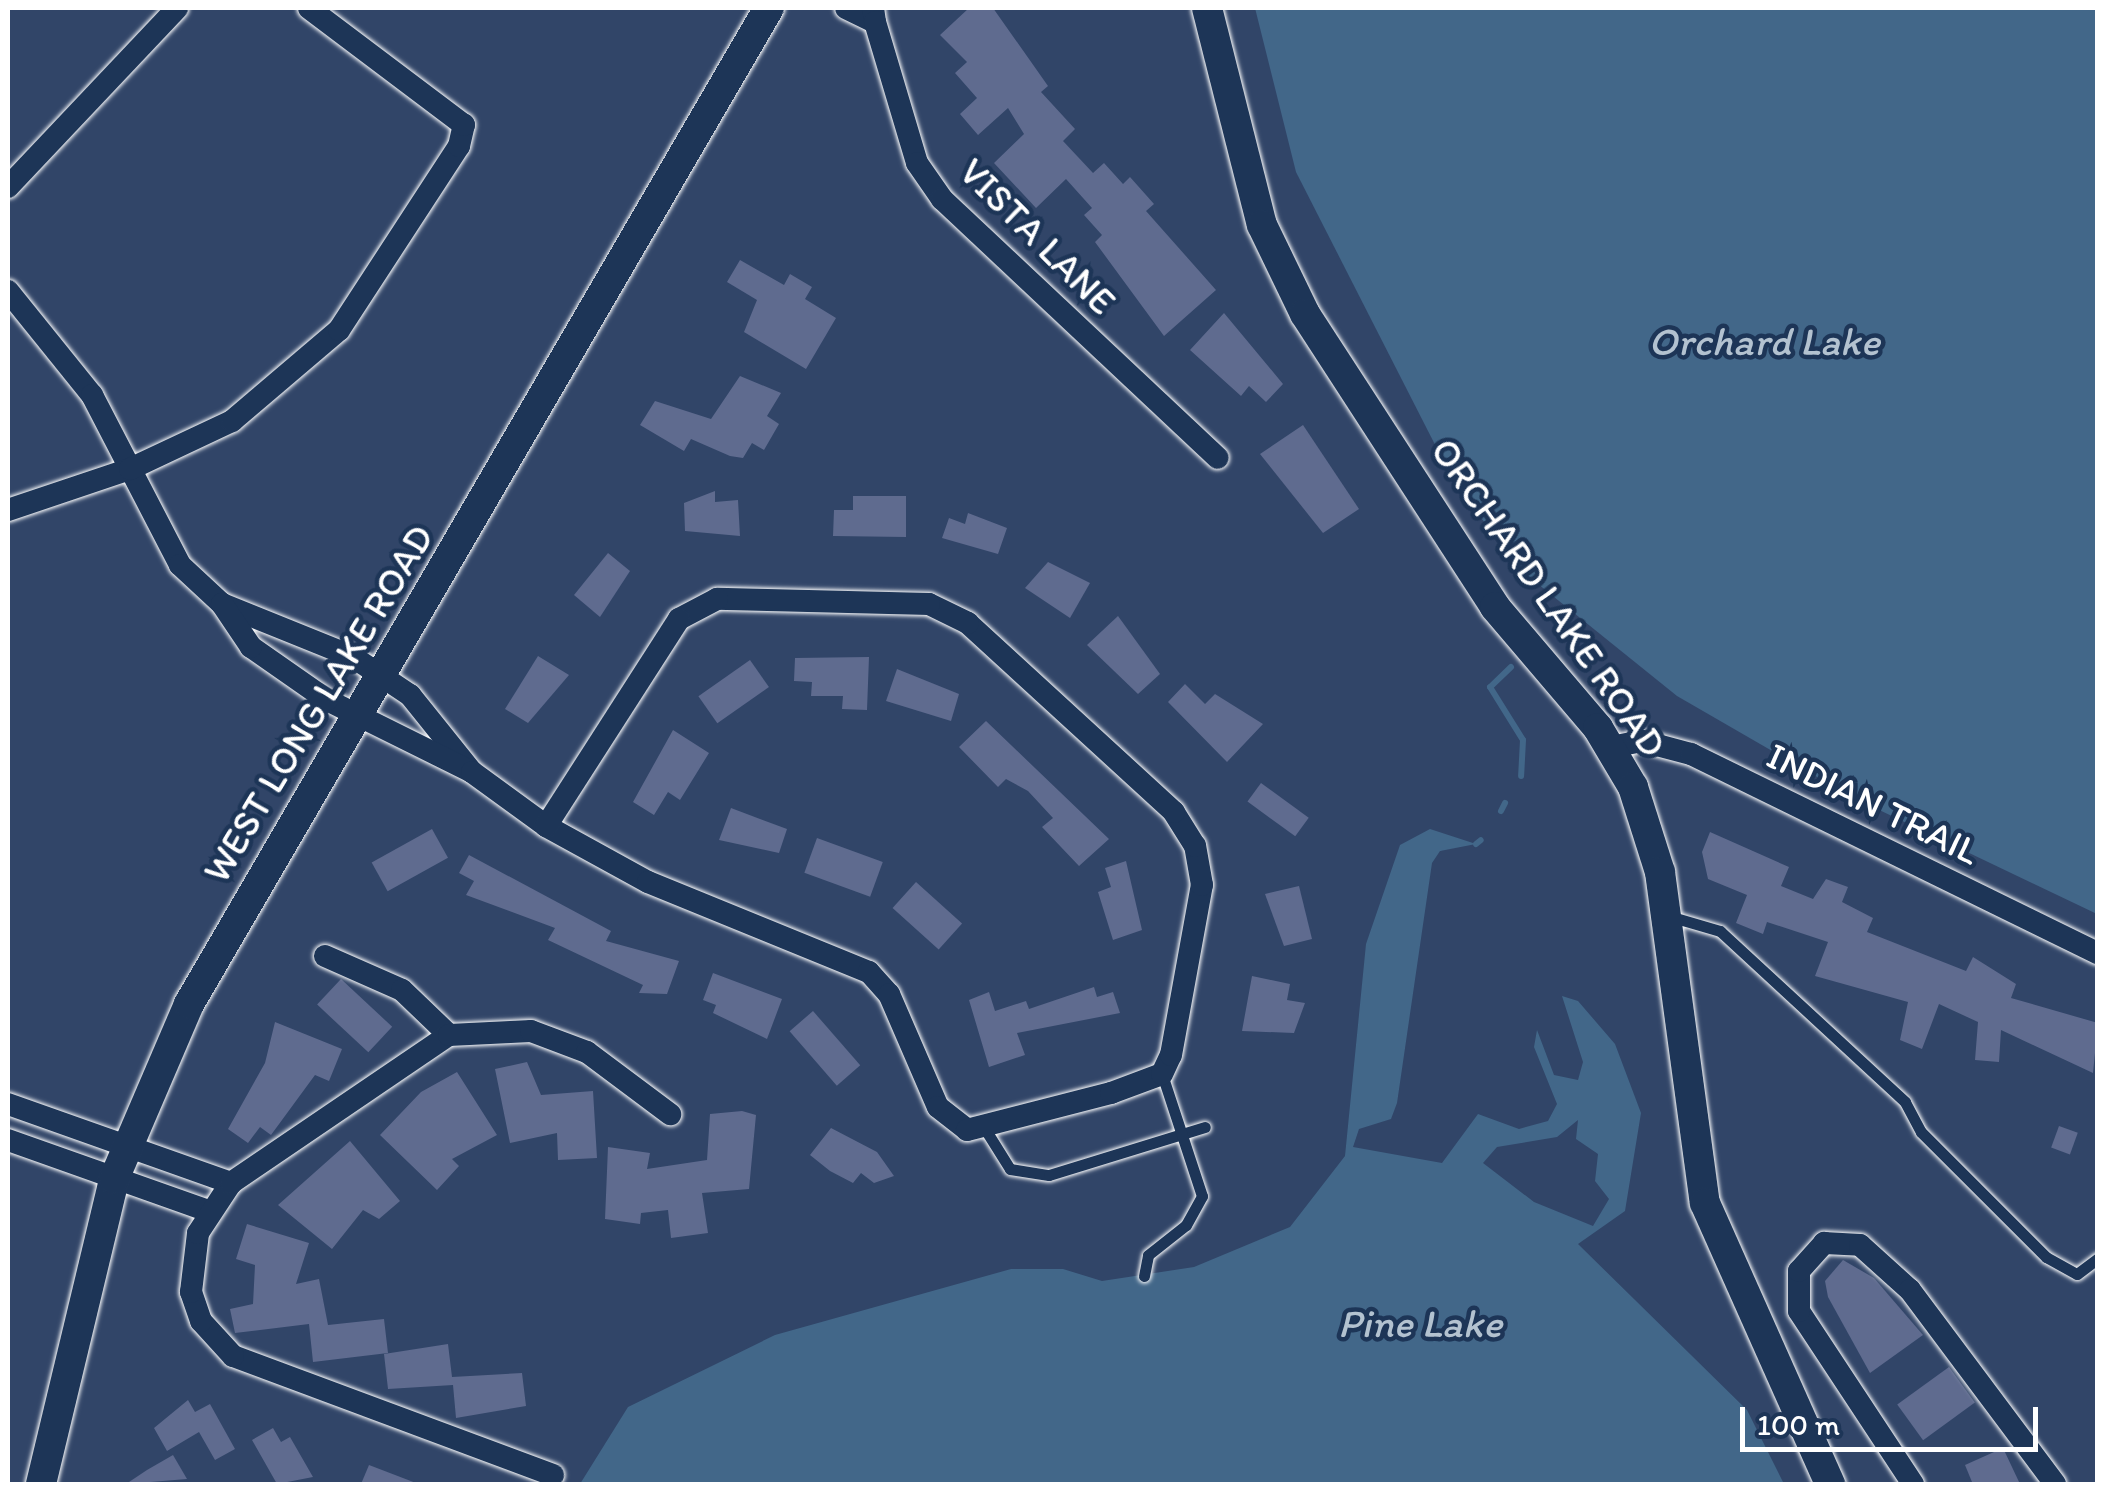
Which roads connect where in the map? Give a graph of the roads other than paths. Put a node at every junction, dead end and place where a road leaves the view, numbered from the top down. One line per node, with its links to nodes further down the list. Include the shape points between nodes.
1 (177, 8): 7 (street)
2 (309, 8): 10 (street, via 464,125 339,330 232,420)
3 (769, 8): 13 (main road, WEST LONG LAKE ROAD)
4 (846, 8): 6 (street, VISTA LANE)
5 (1207, 8): 15 (main road, ORCHARD LAKE ROAD, via 1262,224 1297,300 1495,607)
6 (874, 15): 9 (street, VISTA LANE, via 917,163 942,199)
7 (8, 187)
8 (8, 290): 10 (street, via 49,332)
9 (1218, 458)
10 (130, 469): 11 (street); 12 (street, via 180,564)
11 (8, 510)
12 (222, 604): 13 (street); 14 (street, via 252,647)
13 (383, 677): 14 (main road, WEST LONG LAKE ROAD); 16 (street, via 449,734)
14 (358, 718): 16 (street); 29 (main road, WEST LONG LAKE ROAD, via 189,1004)
15 (1611, 746): 18 (main road, ORCHARD LAKE ROAD, via 1647,822); 19 (street, INDIAN TRAIL, via 1642,741 1691,754)
16 (472, 772): 17 (street)
17 (546, 826): 22 (street, via 679,619 717,599 929,604 968,623 1174,812 1195,846 1202,885); 26 (street, via 648,882 868,972 889,994 947,1121)
18 (1666, 916): 33 (lane, via 1720,931 1909,1106 1921,1132 2046,1257 2074,1274); 37 (main road, ORCHARD LAKE ROAD, via 1705,1203)
19 (2098, 953)
20 (326, 956): 21 (street, via 402,990)
21 (449, 1035): 24 (street, via 531,1031 587,1052); 31 (street)
22 (1162, 1074): 26 (street); 27 (lane)
23 (8, 1104): 29 (street)
24 (670, 1114)
25 (1205, 1126): 27 (lane)
26 (986, 1129): 27 (lane, via 1010,1169 1036,1175)
27 (1186, 1133): 34 (lane, via 1198,1210 1148,1255)
28 (8, 1140): 30 (street)
29 (126, 1141): 30 (main road, WEST LONG LAKE ROAD); 31 (street)
30 (114, 1179): 32 (street); 36 (main road, WEST LONG LAKE ROAD)
31 (231, 1183): 32 (street)
32 (206, 1210): 35 (street, via 191,1292 201,1322 233,1356)
33 (2098, 1258)
34 (1144, 1276)
35 (553, 1475)
36 (42, 1484)
37 (1830, 1484)
38 (1913, 1484): 39 (street, via 1799,1311 1799,1270 1824,1242 1860,1245 1910,1290)
39 (2054, 1484)

